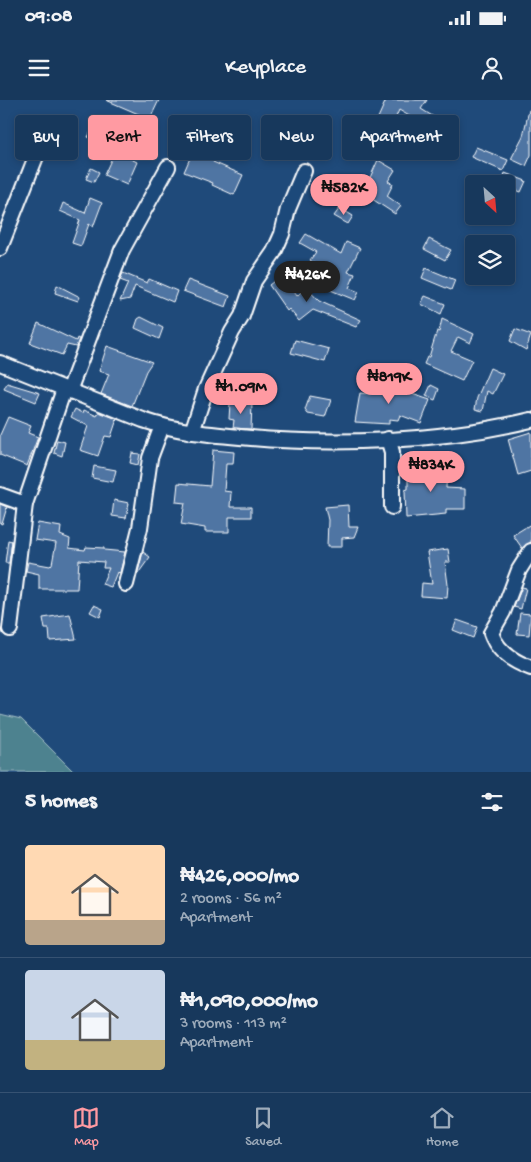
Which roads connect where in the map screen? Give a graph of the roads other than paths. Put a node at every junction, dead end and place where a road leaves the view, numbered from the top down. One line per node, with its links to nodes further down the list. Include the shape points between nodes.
1 (35, 160): 4 (street)
2 (168, 167): 6 (street, via 122,250)
3 (304, 171): 9 (street, via 288,209 282,234 254,281 242,316 206,389)
4 (0, 248)
5 (0, 363): 6 (street)
6 (67, 390): 8 (street); 12 (street)
7 (531, 420): 10 (street, via 503,427)
8 (162, 426): 9 (street); 15 (street, via 150,458 140,528)
9 (192, 432): 10 (street, via 281,441)
10 (388, 440): 13 (street, via 392,452)
11 (0, 495): 12 (street)
12 (25, 504): 16 (street)
13 (392, 507)
14 (531, 551): 17 (street, via 491,633 506,656)
15 (126, 584)
16 (10, 629)
17 (531, 668)

